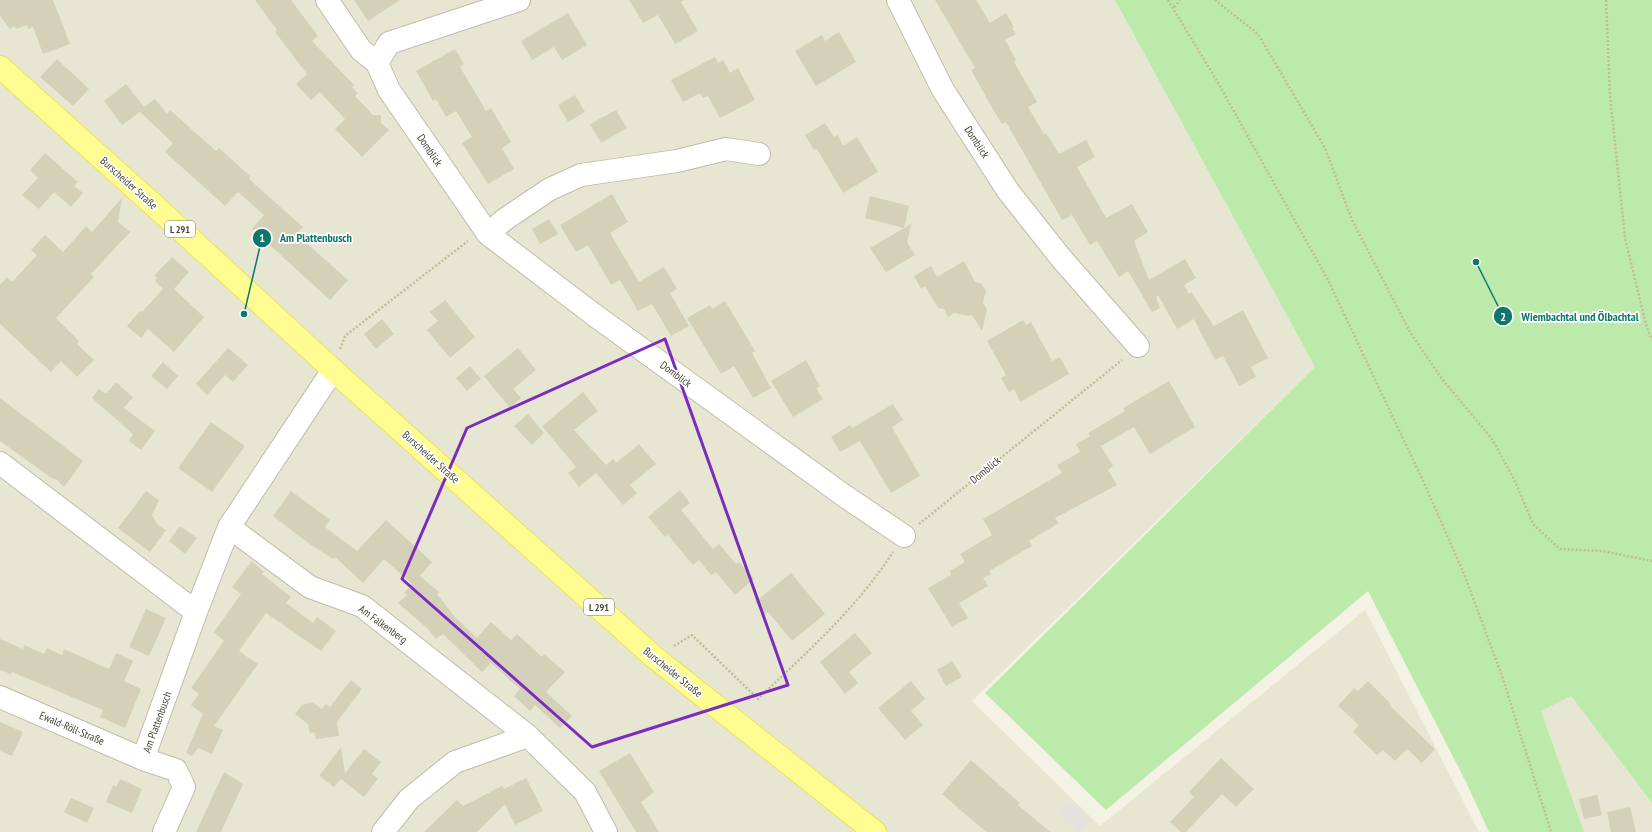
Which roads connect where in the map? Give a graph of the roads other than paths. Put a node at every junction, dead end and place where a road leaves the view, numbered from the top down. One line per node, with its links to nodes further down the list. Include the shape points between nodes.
1 (327, 0): 4 (street, Domblick, via 361,50)
2 (519, 0): 4 (street, via 389,43)
3 (898, 0): 8 (street, Domblick, via 943,90 1008,191 1061,258)
4 (377, 63): 7 (street, Domblick, via 389,90)
5 (0, 67): 9 (main road, Burscheider Straße / L 291)
6 (759, 154): 7 (street, via 726,150 677,161 581,176 550,189)
7 (488, 234): 12 (street, Domblick, via 593,314)
8 (1138, 346)
9 (333, 370): 11 (street, Am Plattenbusch); 20 (main road, Burscheider Straße / L 291, via 654,657)
10 (0, 463): 13 (street)
11 (229, 527): 13 (street, Am Plattenbusch); 15 (street, Am Falkenberg, via 310,586 362,606)
12 (904, 536)
13 (196, 612): 16 (street, Am Plattenbusch)
14 (0, 697): 16 (street, Ewald-Röll-Straße)
15 (528, 736): 18 (street, via 455,762 409,799); 19 (street, Am Falkenberg, via 585,792)
16 (143, 759): 17 (street, Am Plattenbusch, via 176,770 184,787)
17 (164, 832)
18 (383, 832)
19 (606, 832)
20 (875, 832)

